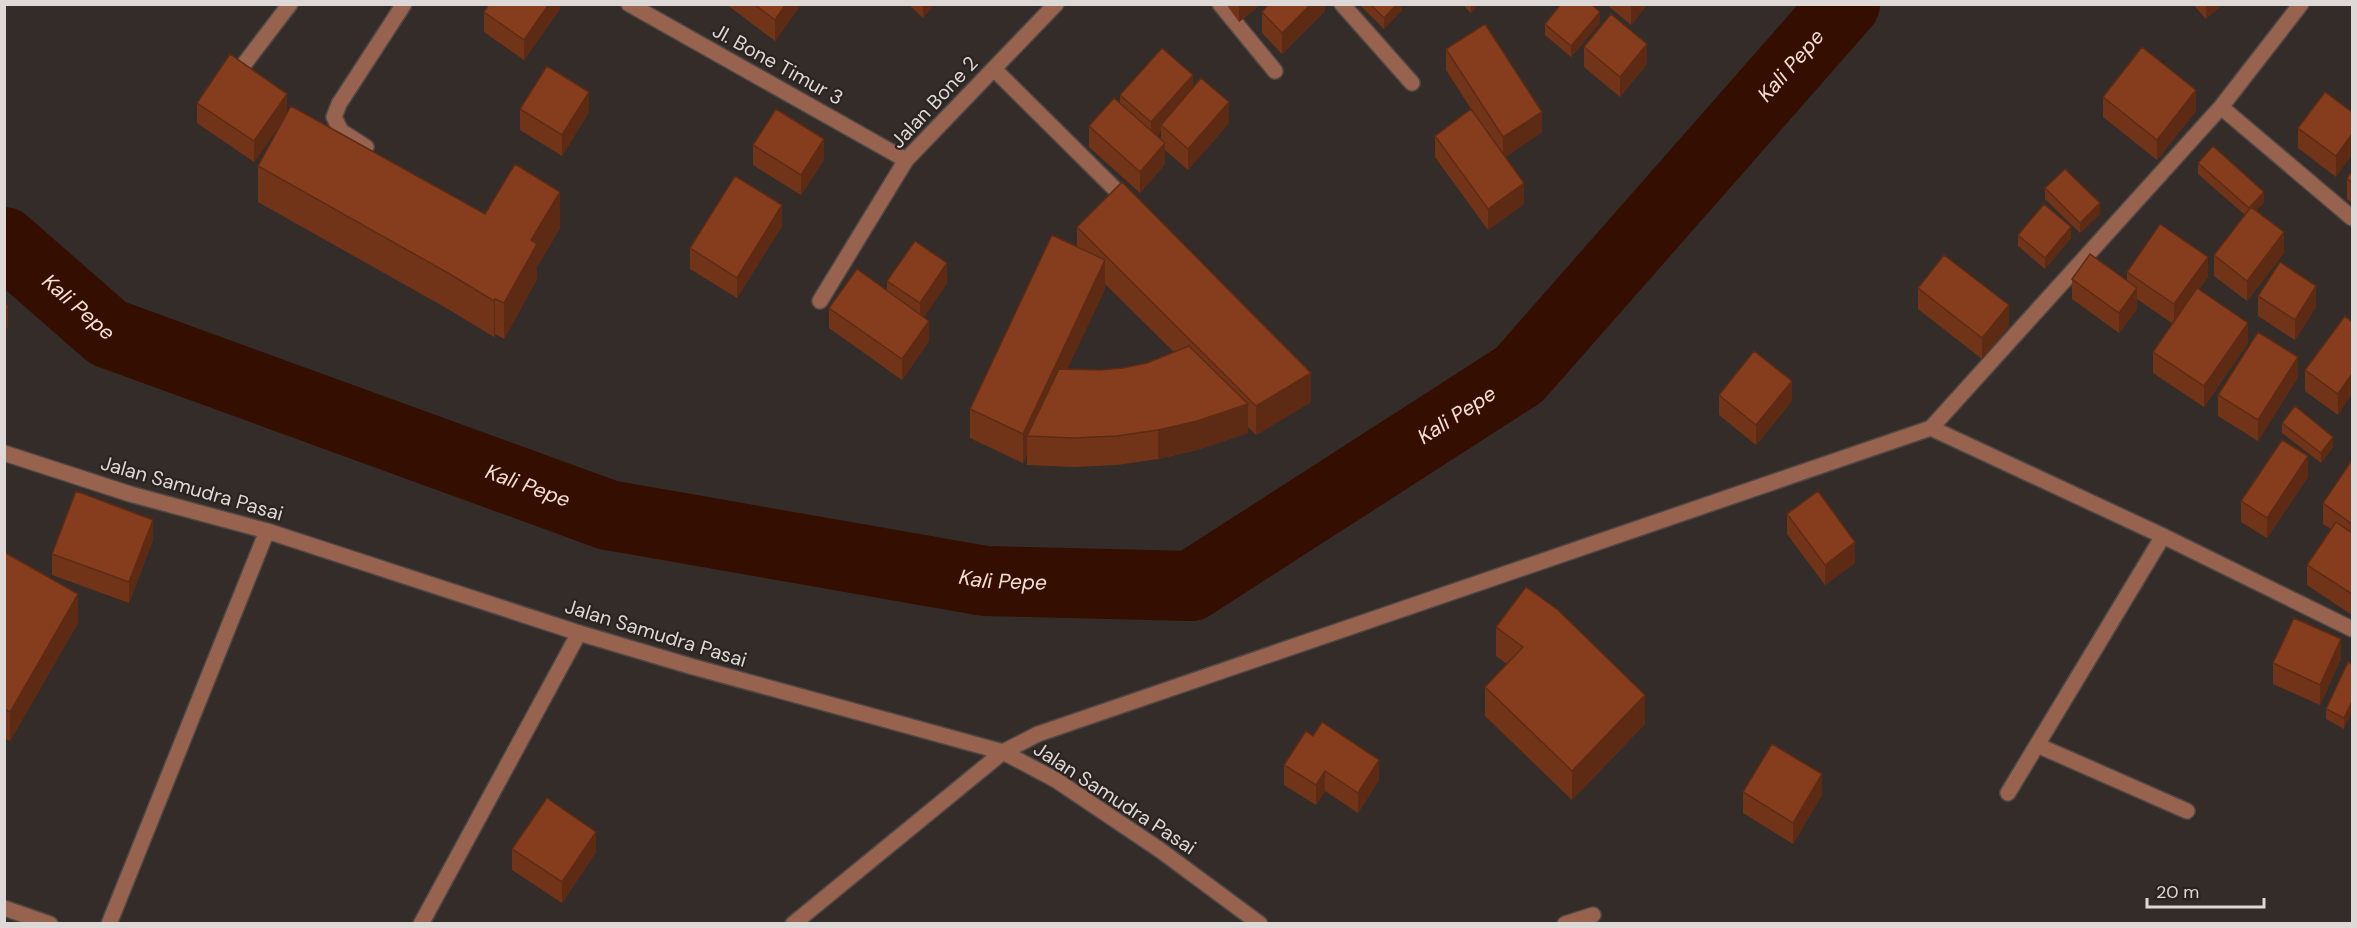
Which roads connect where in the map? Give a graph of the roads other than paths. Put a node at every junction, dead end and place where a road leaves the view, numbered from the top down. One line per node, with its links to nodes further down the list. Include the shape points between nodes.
1 (290, 4): 8 (street)
2 (404, 4): 13 (street, via 334,117 341,130)
3 (629, 4): 14 (street, Jl. Bone Timur 3)
4 (1056, 4): 9 (street, Jalan Bone 2)
5 (1220, 4): 10 (street)
6 (1342, 4): 11 (street)
7 (2301, 4): 12 (street)
8 (245, 63)
9 (993, 69): 14 (street, Jalan Bone 2); 15 (street)
10 (1275, 71)
11 (1412, 83)
12 (2221, 107): 16 (street); 18 (street)
13 (366, 147)
14 (906, 160): 17 (street, Jalan Bone 2)
15 (1136, 211)
16 (2352, 218)
17 (820, 301)
18 (1931, 428): 21 (street); 25 (street, via 1078,719)
19 (4, 453): 20 (street, Jalan Samudra Pasai, via 130,494)
20 (267, 531): 23 (street, Jalan Samudra Pasai); 32 (street)
21 (2163, 536): 22 (street); 24 (street)
22 (2352, 629)
23 (579, 633): 25 (street, Jalan Samudra Pasai); 33 (street)
24 (2037, 746): 26 (street); 27 (street)
25 (1003, 752): 34 (street); 35 (street, Jalan Samudra Pasai, via 1056,780)
26 (2008, 793)
27 (2187, 811)
28 (4, 908): 30 (street)
29 (1593, 915): 36 (street)
30 (20, 919): 31 (street)
31 (50, 924)
32 (109, 924)
33 (421, 924)
34 (793, 924)
35 (1260, 924)
36 (1565, 924)

